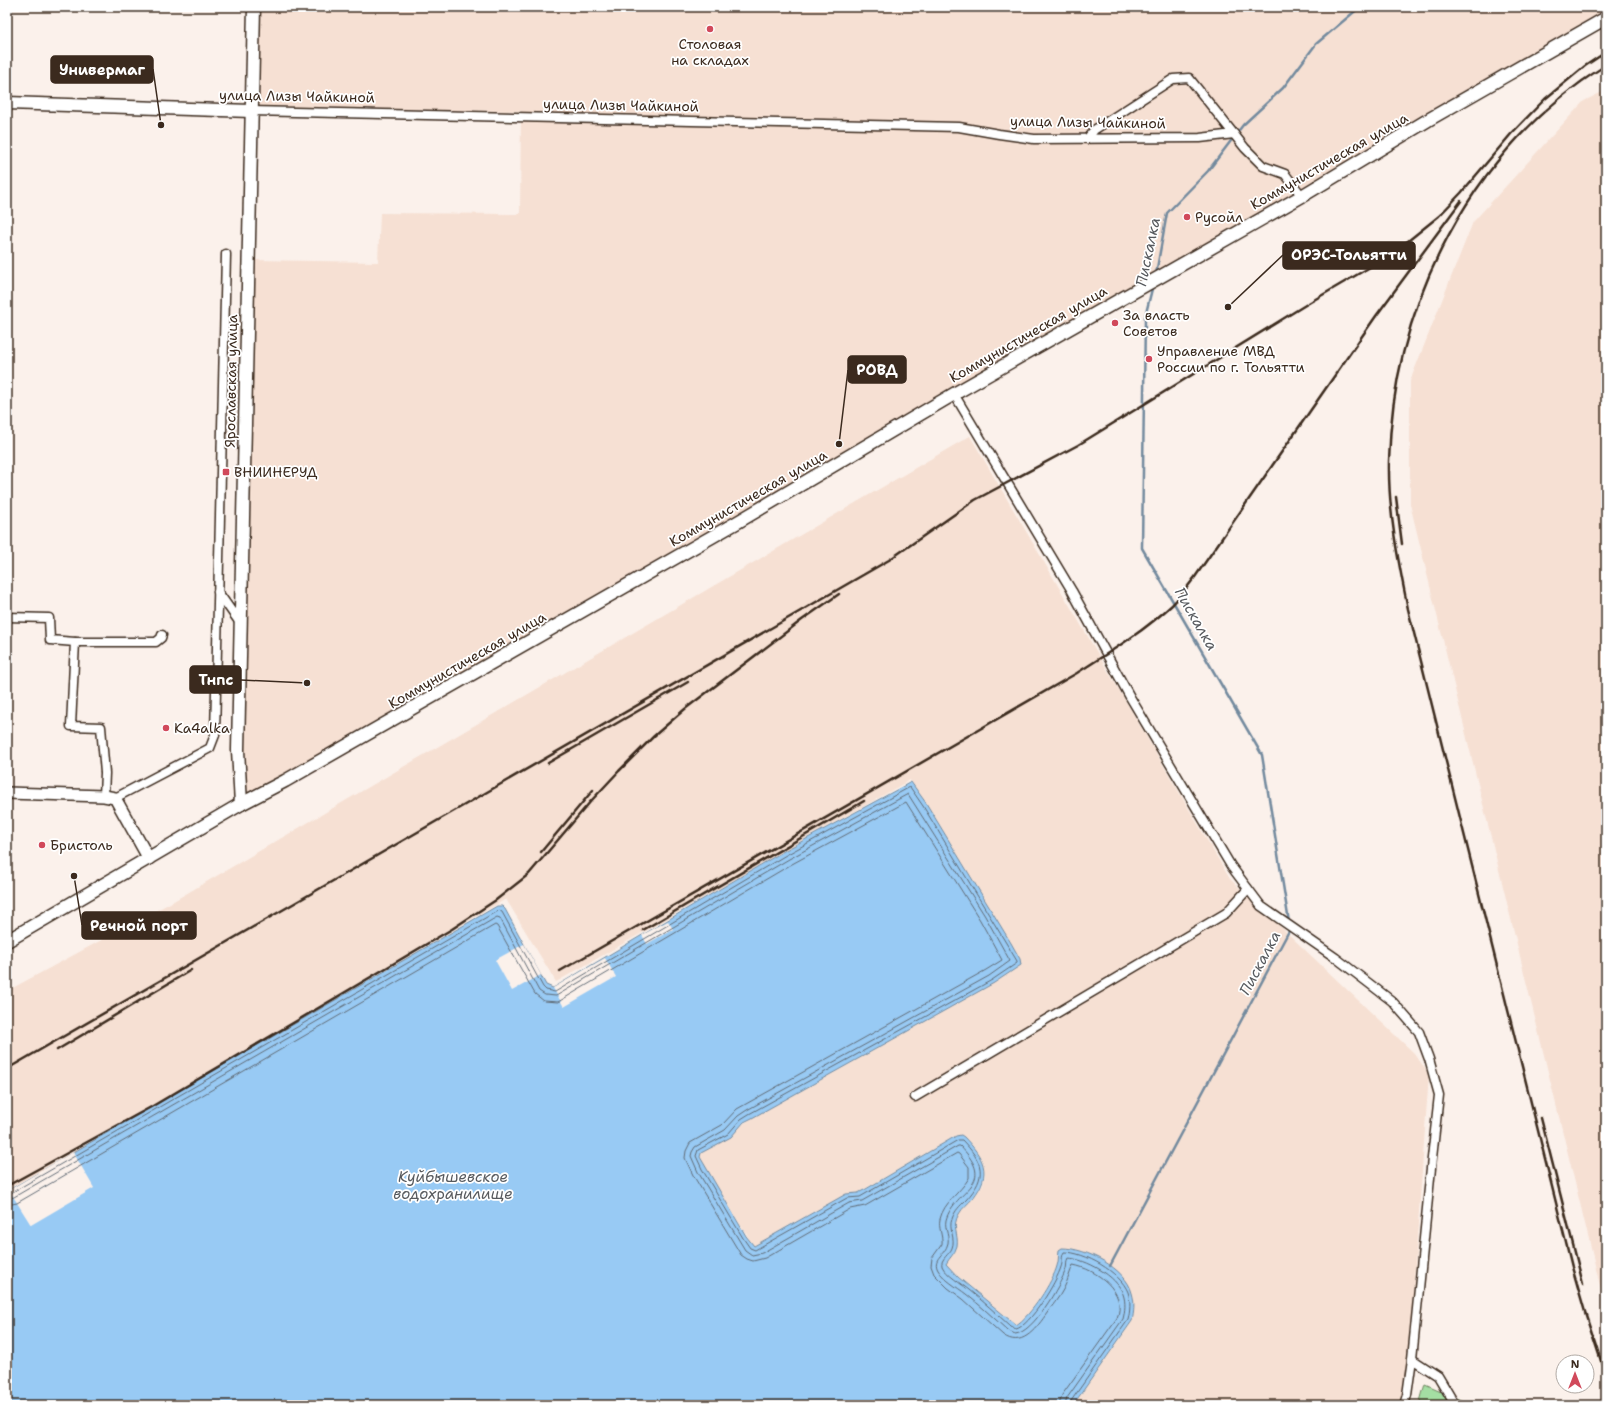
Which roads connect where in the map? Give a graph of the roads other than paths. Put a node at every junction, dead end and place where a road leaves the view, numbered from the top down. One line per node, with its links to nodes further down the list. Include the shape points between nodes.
1 (254, 7): 4 (main road, Ярославская улица)
2 (1606, 18): 7 (main road, Коммунистическая улица)
3 (7, 103): 4 (main road, улица Лизы Чайкиной)
4 (251, 111): 6 (street, улица Лизы Чайкиной, via 959,126 1034,138); 12 (main road, Ярославская улица)
5 (1234, 134): 6 (street, улица Лизы Чайкиной, via 1200,138); 6 (street, via 1188,78 1173,79 1094,130); 7 (street, via 1263,166 1285,174)
6 (1087, 139)
7 (1302, 196): 9 (main road, Коммунистическая улица)
8 (226, 254): 10 (street)
9 (954, 394): 18 (main road, Коммунистическая улица, via 736,523 292,778); 20 (street, via 1072,591 1146,724 1231,866)
10 (218, 592): 12 (street); 17 (street, via 215,735 210,748)
11 (7, 617): 14 (street, via 49,618 50,640)
12 (240, 623): 18 (main road, Ярославская улица, via 238,750)
13 (162, 635): 14 (street, via 156,642)
14 (75, 642): 16 (street, via 71,726 101,727)
15 (7, 793): 16 (street)
16 (104, 796): 17 (street)
17 (115, 798): 19 (street)
18 (241, 804): 19 (main road, Коммунистическая улица)
19 (150, 859): 21 (main road, Коммунистическая улица)
20 (1248, 889): 22 (street, via 1226,913); 23 (street, via 1261,906 1392,1001 1419,1032 1429,1059 1439,1095)
21 (7, 941)
22 (915, 1097)
23 (1412, 1359): 24 (street); 25 (street, via 1438,1376 1454,1403)
24 (1404, 1405)
25 (1458, 1405)

